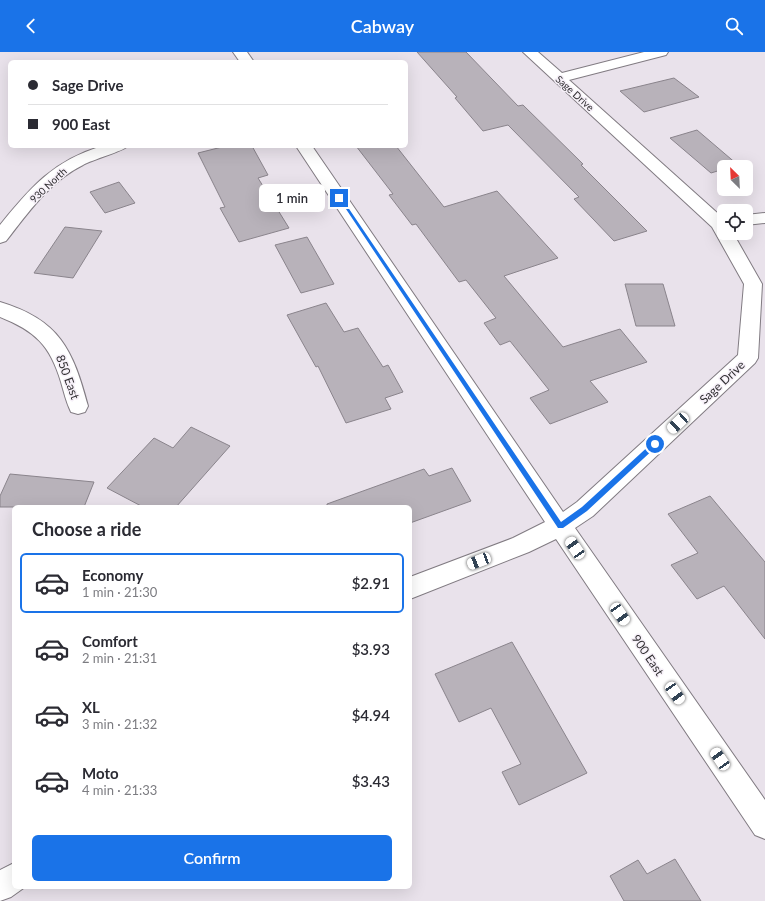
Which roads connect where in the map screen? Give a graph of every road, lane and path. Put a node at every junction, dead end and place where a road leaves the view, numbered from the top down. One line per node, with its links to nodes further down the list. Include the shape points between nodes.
1 (530, 52): 3 (street, Sage Drive)
2 (661, 52): 3 (street)
3 (559, 78): 10 (street, Sage Drive)
4 (112, 148): 7 (street, 930 North, via 97,152 61,170)
5 (305, 148): 15 (street, 900 East)
6 (0, 211): 7 (street)
7 (18, 214): 11 (street, 930 North)
8 (765, 218): 9 (street)
9 (753, 219)
10 (717, 223)
11 (0, 237)
12 (729, 240): 15 (street, Sage Drive, via 753,284 748,358 585,509)
13 (0, 309): 14 (street, 850 East, via 35,325 54,342 66,364)
14 (78, 406)
15 (560, 526): 16 (street, Sage Drive, via 520,545); 17 (street, 900 East)
16 (412, 587)
17 (765, 825)
18 (12, 879): 19 (street)
19 (0, 886)

